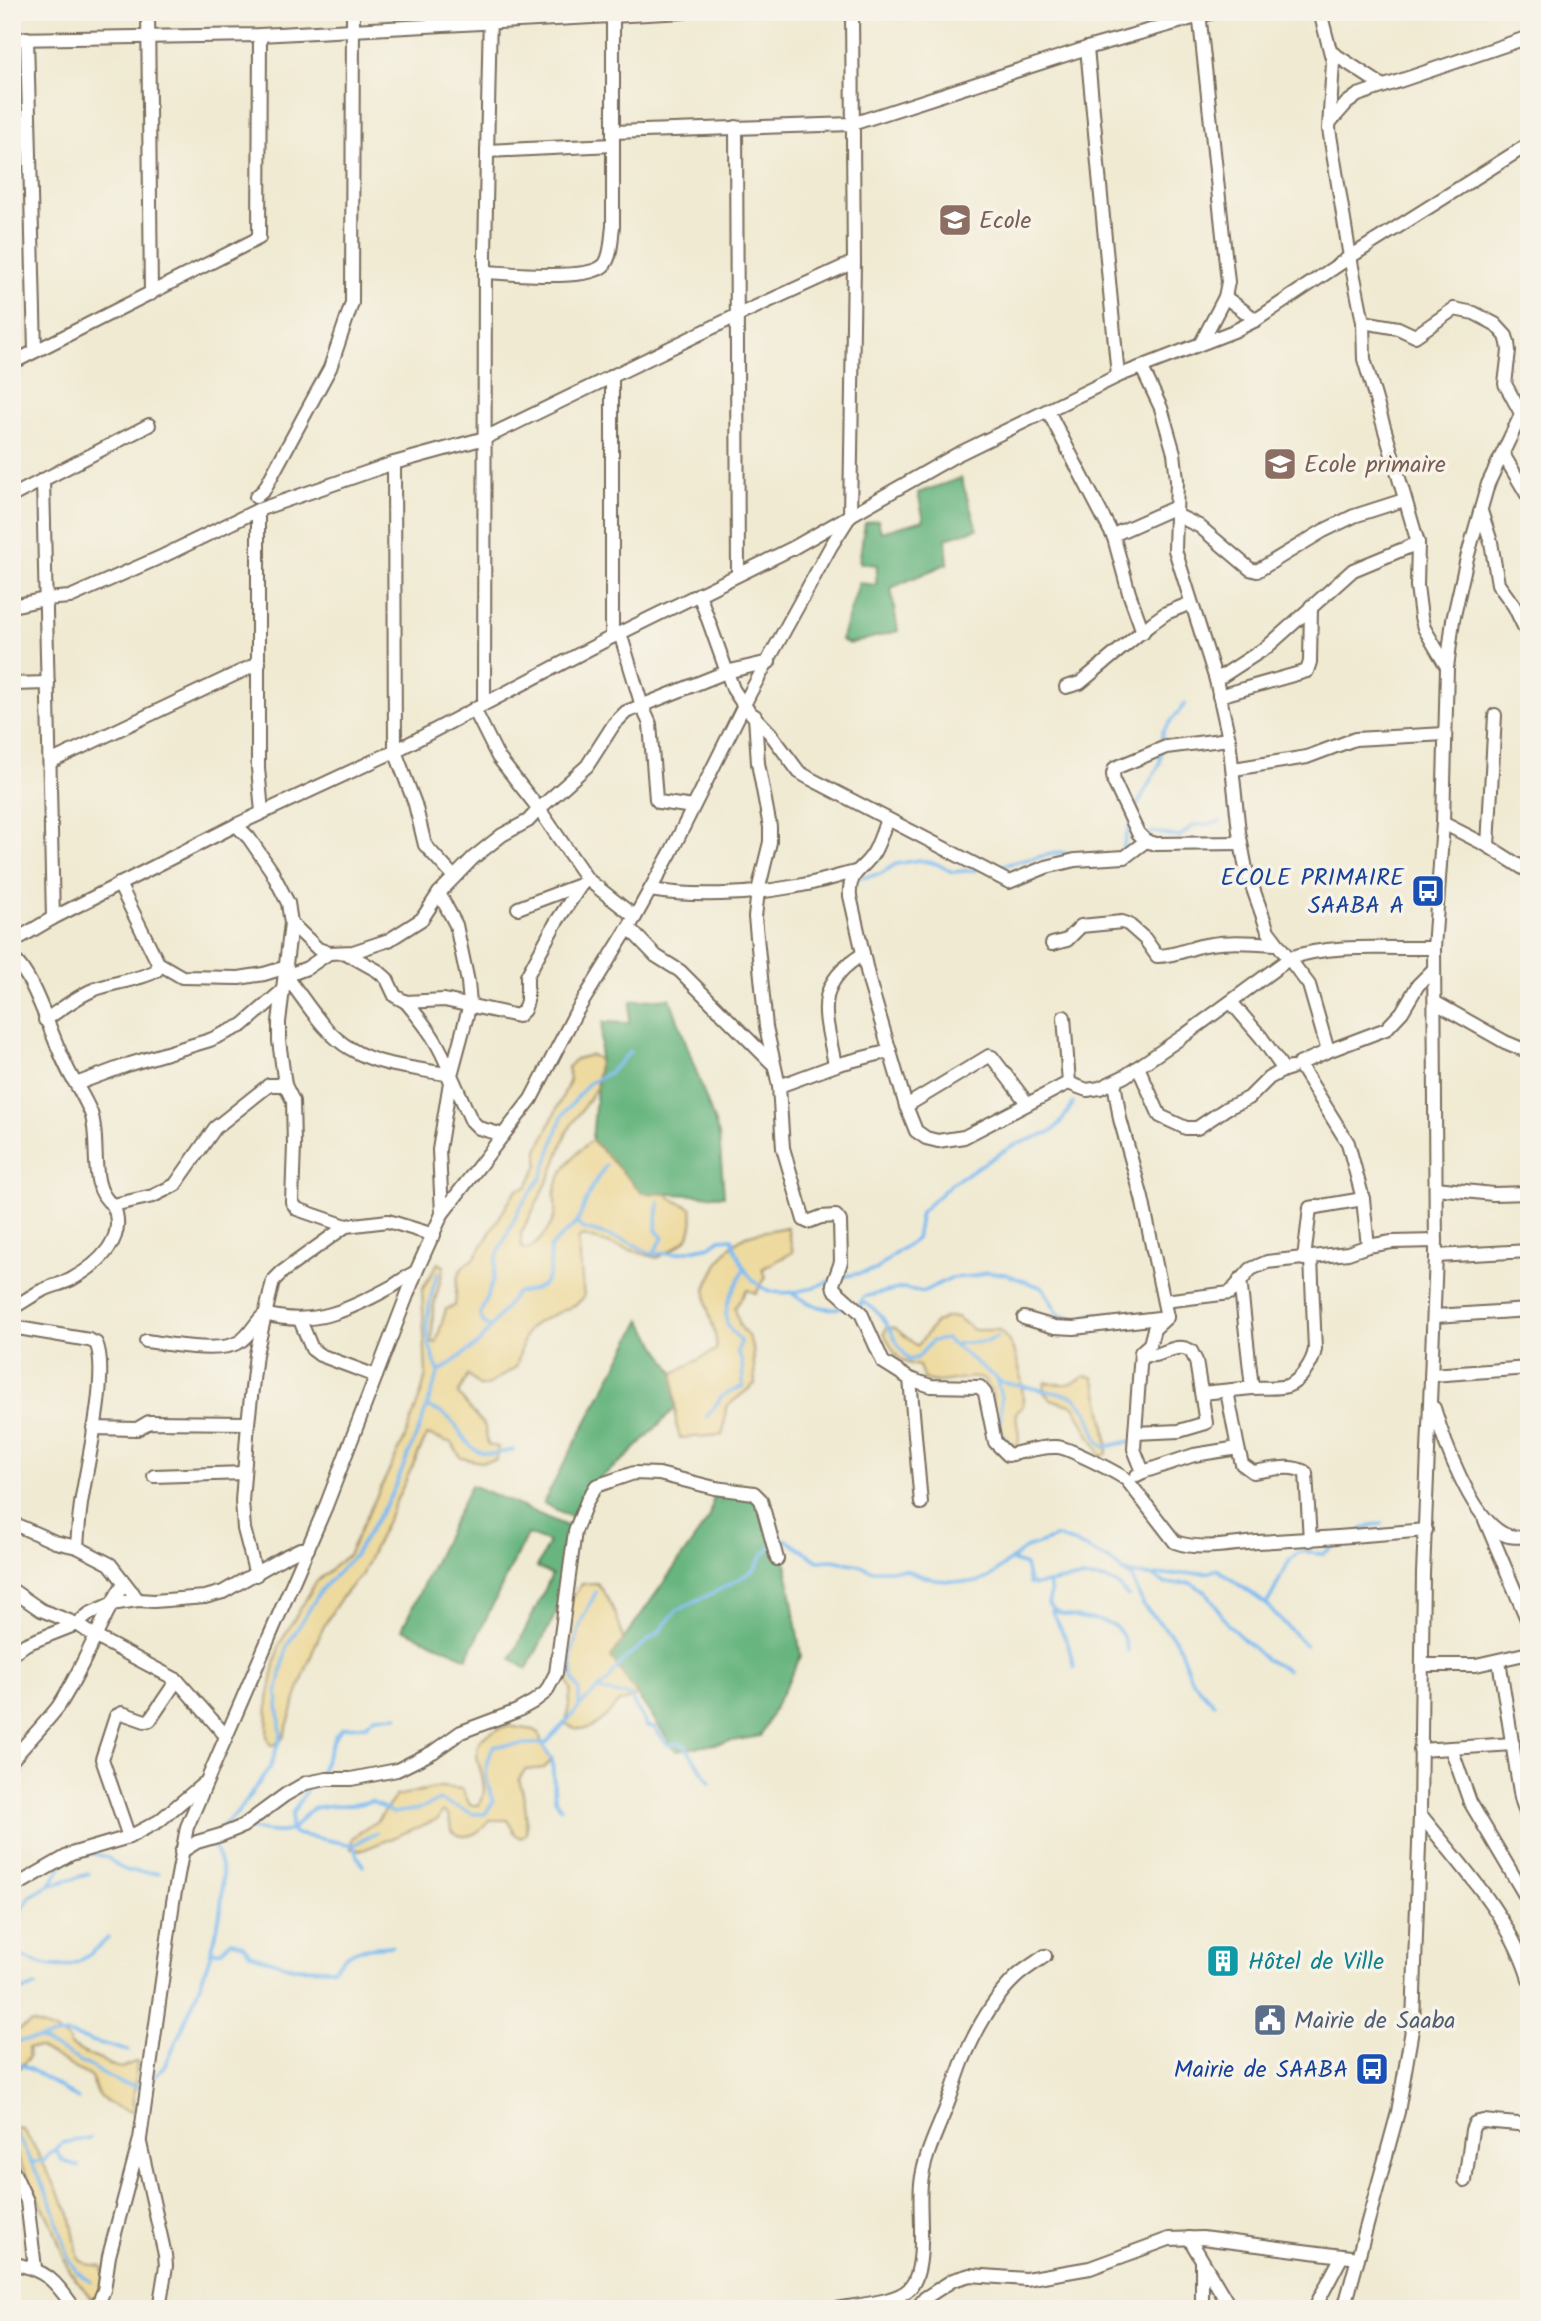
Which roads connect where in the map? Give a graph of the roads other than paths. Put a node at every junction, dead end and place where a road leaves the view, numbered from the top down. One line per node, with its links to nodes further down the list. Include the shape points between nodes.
1 (148, 12): 14 (street)
2 (353, 12): 10 (street)
3 (684, 12): 7 (street)
4 (852, 12): 20 (street)
5 (1214, 12): 8 (street)
6 (1321, 12): 17 (street)
7 (613, 13): 9 (street); 22 (street)
8 (1199, 14): 16 (street); 29 (street, via 1227,268)
9 (490, 18): 10 (street); 24 (street)
10 (353, 29): 11 (street); 50 (street, via 352,303 330,368)
11 (260, 35): 14 (street); 28 (street, via 258,238)
12 (1529, 37): 18 (street)
13 (27, 38): 14 (street); 15 (street); 34 (street)
14 (148, 38): 28 (street)
15 (12, 39)
16 (1087, 48): 20 (street); 38 (street)
17 (1331, 52): 18 (street); 19 (street, via 1334,75)
18 (1383, 86): 19 (street, via 1352,99)
19 (1329, 123): 25 (street)
20 (852, 124): 21 (street); 26 (street)
21 (736, 127): 22 (street); 30 (street)
22 (613, 138): 24 (street); 27 (street, via 611,246 600,270 563,275)
23 (1529, 144): 25 (street)
24 (488, 151): 27 (street)
25 (1350, 257): 31 (street); 32 (street)
26 (854, 262): 30 (street); 53 (street)
27 (485, 272): 43 (street)
28 (151, 294): 34 (street)
29 (1226, 297): 31 (street); 33 (street)
30 (736, 316): 37 (street); 56 (street)
31 (1256, 320): 33 (street)
32 (1363, 322): 41 (street, via 1398,328 1413,336 1448,311 1459,309 1495,324 1508,343 1506,388); 49 (street, via 1364,359)
33 (1200, 343): 36 (street)
34 (35, 351): 35 (street)
35 (12, 363)
36 (1142, 368): 38 (street); 51 (street, via 1161,408 1174,453)
37 (612, 376): 43 (street); 63 (street)
38 (1118, 376): 40 (street)
39 (1529, 398): 41 (street)
40 (1048, 411): 53 (street, via 956,455); 54 (street)
41 (1522, 415): 44 (street)
42 (149, 425): 46 (street)
43 (485, 438): 45 (street); 74 (street)
44 (1503, 454): 48 (street); 52 (street)
45 (394, 463): 50 (street); 80 (street)
46 (43, 480): 47 (street); 58 (street)
47 (12, 496)
48 (1529, 498)
49 (1404, 500): 51 (street, via 1354,516 1257,571); 55 (street)
50 (257, 504): 58 (street, via 81,593); 65 (street)
51 (1176, 511): 54 (street); 59 (street, via 1175,550)
52 (1480, 511): 64 (street, via 1498,584); 67 (street, via 1453,620)
53 (850, 516): 56 (street); 66 (street)
54 (1113, 535): 62 (street)
55 (1418, 543): 61 (street, via 1357,567); 67 (street, via 1416,586 1421,617)
56 (738, 574): 57 (street)
57 (699, 594): 63 (street); 68 (street)
58 (45, 599): 60 (street); 70 (street)
59 (1191, 604): 62 (street, via 1166,613); 69 (street)
60 (12, 606)
61 (1311, 607): 69 (street, via 1267,647); 73 (street, via 1307,671)
62 (1143, 632): 72 (street, via 1080,683)
63 (616, 635): 74 (street); 75 (street)
64 (1529, 637)
65 (259, 663): 81 (street); 85 (street)
66 (769, 663): 68 (street); 76 (street, via 750,693)
67 (1447, 668): 78 (street)
68 (726, 672): 75 (street); 76 (street)
69 (1216, 680): 73 (street)
70 (48, 683): 71 (street); 81 (street)
71 (12, 684)
72 (1066, 687)
73 (1219, 696): 79 (street)
74 (479, 706): 80 (street); 84 (street, via 498,757)
75 (642, 706): 83 (street, via 650,724 656,799); 84 (street, via 626,712 587,766)
76 (750, 711): 83 (street); 86 (street, via 799,772); 98 (street, via 770,827)
77 (1495, 715): 91 (street)
78 (1445, 734): 82 (street, via 1356,739 1298,759); 87 (street)
79 (1229, 739): 82 (street); 89 (street, via 1166,747 1115,768 1114,782)
80 (395, 751): 85 (street); 94 (street, via 425,845)
81 (50, 762): 101 (street)
82 (1234, 769): 90 (street)
83 (693, 807): 97 (street)
84 (539, 809): 94 (street); 95 (street)
85 (262, 812): 88 (street)
86 (887, 819): 89 (street, via 1009,882 1075,860 1125,857); 92 (street, via 873,855)
87 (1443, 823): 91 (street); 107 (street)
88 (236, 825): 96 (street); 102 (street, via 271,870 288,903)
89 (1146, 841): 90 (street)
90 (1241, 843): 106 (street, via 1262,916)
91 (1488, 846): 93 (street)
92 (855, 872): 98 (street); 110 (street, via 849,886)
93 (1529, 872)
94 (454, 877): 99 (street)
95 (584, 882): 100 (street); 103 (street); 120 (street, via 527,976 524,1010 510,1016)
96 (119, 884): 101 (street); 113 (street)
97 (650, 890): 98 (street); 103 (street)
98 (758, 891): 126 (street, via 755,918)
99 (439, 893): 109 (street, via 422,919 378,944); 120 (street, via 456,925)
100 (518, 908)
101 (53, 918): 104 (street)
102 (291, 923): 108 (street); 115 (street)
103 (632, 923): 126 (street, via 656,956 680,971); 139 (street, via 575,1014 531,1098)
104 (12, 942)
105 (1052, 944): 106 (street, via 1067,940 1081,926 1122,922 1139,933 1157,956 1229,942)
106 (1277, 944): 112 (street)
107 (1434, 948): 112 (street, via 1328,951); 114 (street)
108 (329, 953): 109 (street); 115 (street, via 307,968)
109 (346, 953): 117 (street, via 378,971 395,996)
110 (863, 954): 123 (street); 128 (street, via 850,962 827,991 825,1009)
111 (12, 958): 122 (street, via 30,982)
112 (1290, 958): 118 (street); 124 (street, via 1309,985)
113 (158, 963): 115 (street, via 182,977 196,979); 122 (street, via 152,973 91,990)
114 (1434, 969): 119 (street); 124 (street, via 1387,1029)
115 (286, 972): 116 (street); 131 (street, via 322,1023 351,1050 384,1063)
116 (282, 991): 134 (street, via 243,1025 210,1041); 135 (street, via 279,1041)
117 (406, 1002): 120 (street); 131 (street, via 433,1034)
118 (1231, 1002): 129 (street); 130 (street)
119 (1436, 1003): 125 (street); 140 (street)
120 (470, 1004): 131 (street)
121 (1064, 1017): 133 (street)
122 (45, 1020): 134 (street)
123 (890, 1051): 128 (street); 138 (street)
124 (1328, 1051): 127 (street)
125 (1529, 1052)
126 (772, 1063): 136 (street)
127 (1300, 1064): 130 (street); 142 (street, via 1348,1143)
128 (835, 1065): 136 (street)
129 (1138, 1067): 130 (street, via 1160,1116 1186,1128 1197,1128 1249,1098 1269,1077); 132 (street)
130 (1284, 1070)
131 (451, 1075): 139 (street, via 471,1120 479,1128); 144 (street, via 439,1150)
132 (1114, 1082): 133 (street, via 1087,1090); 154 (street)
133 (1069, 1083): 137 (street)
134 (76, 1084): 143 (street, via 96,1135 99,1191)
135 (285, 1085): 143 (street, via 269,1085 215,1128 175,1185 153,1196); 145 (street, via 293,1101 292,1202 297,1209)
136 (779, 1086): 168 (street, via 783,1148 801,1214 808,1222 836,1216 841,1226 841,1262 834,1289 861,1313 883,1362)
137 (1027, 1103): 138 (street, via 978,1132 938,1142 916,1131); 138 (street, via 989,1056)
138 (906, 1107)
139 (503, 1135): 144 (street)
140 (1436, 1188): 141 (street); 147 (street)
141 (1529, 1193)
142 (1363, 1199): 148 (street); 151 (street, via 1310,1208)
143 (113, 1205): 155 (street, via 118,1226 103,1258)
144 (442, 1214): 146 (street)
145 (346, 1227): 146 (street, via 388,1221); 157 (street, via 282,1272 273,1282)
146 (434, 1235): 152 (street)
147 (1436, 1241): 148 (street); 150 (street)
148 (1368, 1246): 151 (street)
149 (1529, 1251): 150 (street)
150 (1436, 1256): 158 (street)
151 (1308, 1258): 153 (street, via 1267,1262); 169 (street, via 1313,1359 1288,1385)
152 (416, 1272): 161 (street, via 342,1312); 167 (street)
153 (1240, 1279): 154 (street, via 1230,1293); 169 (street)
154 (1164, 1301): 159 (street)
155 (12, 1308)
156 (1529, 1310): 158 (street)
157 (265, 1314): 161 (street); 163 (street, via 248,1335 226,1347); 173 (street)
158 (1435, 1316): 166 (street)
159 (1167, 1317): 160 (street, via 1074,1328); 164 (street, via 1154,1329)
160 (1024, 1318)
161 (300, 1320): 167 (street, via 312,1349 320,1355)
162 (12, 1326): 174 (street, via 96,1342 101,1363)
163 (146, 1341)
164 (1141, 1355): 171 (street, via 1181,1348 1191,1351); 175 (street)
165 (1529, 1368): 166 (street)
166 (1432, 1375): 172 (street)
167 (376, 1376): 188 (street)
168 (910, 1379): 180 (street, via 931,1386 980,1388 995,1442 1008,1455 1068,1448); 181 (street)
169 (1252, 1388): 170 (street)
170 (1227, 1391): 171 (street); 176 (street)
171 (1202, 1393): 175 (street, via 1205,1424 1179,1431)
172 (1430, 1398): 182 (street, via 1443,1441); 184 (street)
173 (248, 1423): 174 (street, via 149,1422 137,1429); 178 (street)
174 (93, 1428): 187 (street)
175 (1135, 1433): 177 (street, via 1134,1449)
176 (1238, 1448): 177 (street, via 1194,1455); 186 (street, via 1240,1461 1253,1472 1291,1468 1306,1474)
177 (1143, 1472): 180 (street)
178 (244, 1473): 179 (street); 190 (street, via 244,1528)
179 (154, 1476)
180 (1127, 1480): 186 (street, via 1179,1544)
181 (921, 1503)
182 (1484, 1517): 185 (street, via 1505,1535); 195 (street)
183 (12, 1523): 187 (street)
184 (1426, 1530): 186 (street); 203 (street)
185 (1529, 1536)
186 (1310, 1540)
187 (77, 1547): 191 (street, via 110,1564)
188 (308, 1549): 190 (street, via 282,1558); 205 (street)
189 (777, 1559): 214 (street, via 761,1500 754,1493 659,1474 634,1473 596,1486 575,1531 556,1673 546,1692 517,1711 461,1732 397,1770 306,1783 243,1826)
190 (256, 1575): 193 (street, via 205,1597)
191 (124, 1583): 193 (street); 194 (street)
192 (12, 1590): 196 (street, via 41,1610)
193 (138, 1600): 194 (street)
194 (111, 1604): 196 (street); 197 (street)
195 (1529, 1623)
196 (77, 1624): 197 (street); 199 (street)
197 (96, 1637): 204 (street); 209 (street, via 58,1706)
198 (12, 1640): 199 (street)
199 (26, 1644): 201 (street)
200 (1529, 1653): 202 (street)
201 (12, 1654)
202 (1499, 1661): 203 (street); 206 (street)
203 (1423, 1665): 208 (street)
204 (177, 1680): 205 (street); 213 (street, via 150,1720 122,1713 116,1716 102,1759)
205 (226, 1736): 210 (street)
206 (1513, 1744): 207 (street); 212 (street)
207 (1451, 1748): 208 (street); 216 (street, via 1470,1802)
208 (1420, 1750): 211 (street)
209 (12, 1760)
210 (206, 1782): 213 (street, via 159,1821); 214 (street)
211 (1420, 1814): 217 (street); 226 (street, via 1409,2057)
212 (1528, 1819)
213 (129, 1836): 215 (street, via 71,1854)
214 (181, 1852): 221 (street)
215 (12, 1888)
216 (1529, 1902)
217 (1523, 1948): 219 (street)
218 (1045, 1956): 233 (street, via 1014,1979 987,2014 962,2063 922,2174 919,2273 913,2285 891,2299)
219 (1529, 1979)
220 (1529, 2125): 223 (street, via 1475,2123)
221 (139, 2139): 231 (street); 232 (street, via 165,2255)
222 (12, 2169): 229 (street, via 27,2201)
223 (1465, 2181)
224 (1189, 2238): 225 (street); 227 (street); 234 (street, via 1169,2239 1090,2268 1051,2275 1026,2279 970,2275 953,2280)
225 (1342, 2256): 226 (street); 237 (street)
226 (1358, 2258): 238 (street)
227 (1202, 2262): 235 (street); 236 (street)
228 (12, 2263): 229 (street)
229 (36, 2268): 230 (street, via 54,2281)
230 (75, 2309)
231 (96, 2309)
232 (159, 2309)
233 (835, 2309)
234 (916, 2309)
235 (1202, 2309)
236 (1230, 2309)
237 (1314, 2309)
238 (1344, 2309)

